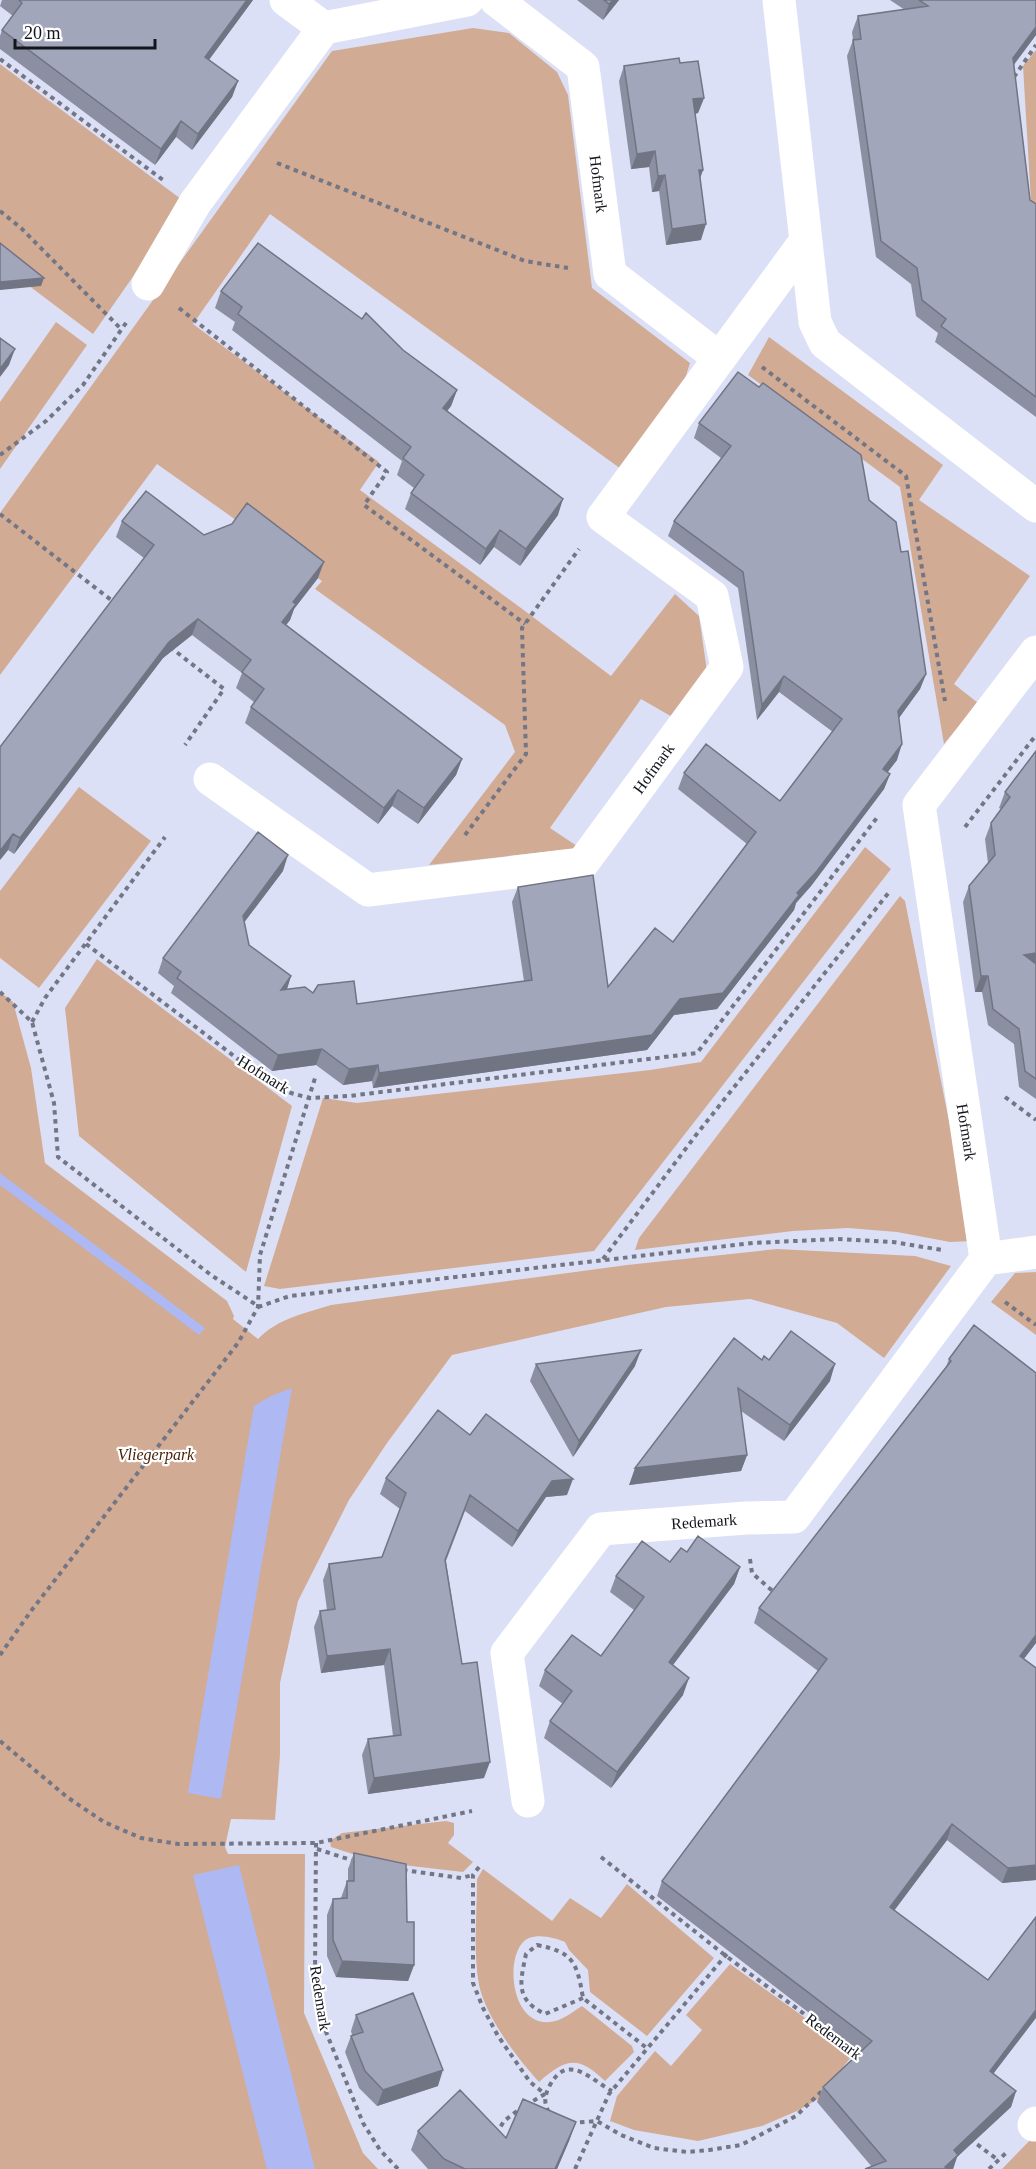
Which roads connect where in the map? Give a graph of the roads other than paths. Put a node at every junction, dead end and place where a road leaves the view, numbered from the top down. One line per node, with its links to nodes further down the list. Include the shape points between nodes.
1 (286, 0): 5 (street)
2 (467, 0): 5 (street)
3 (496, 0): 8 (street, Hofmark, via 583,67 610,274)
4 (779, 0): 6 (street)
5 (324, 28): 7 (street, via 195,203)
6 (805, 242): 8 (street); 9 (street, via 815,322 825,343)
7 (148, 284)
8 (725, 351): 11 (street, Hofmark, via 603,517 712,596 727,667 582,864 368,890)
9 (1036, 506)
10 (1036, 652): 13 (street, Hofmark, via 919,805)
11 (210, 779)
12 (1036, 1252): 13 (street)
13 (984, 1260): 14 (street, Redemark, via 794,1518 601,1529 507,1653)
14 (528, 1801)

